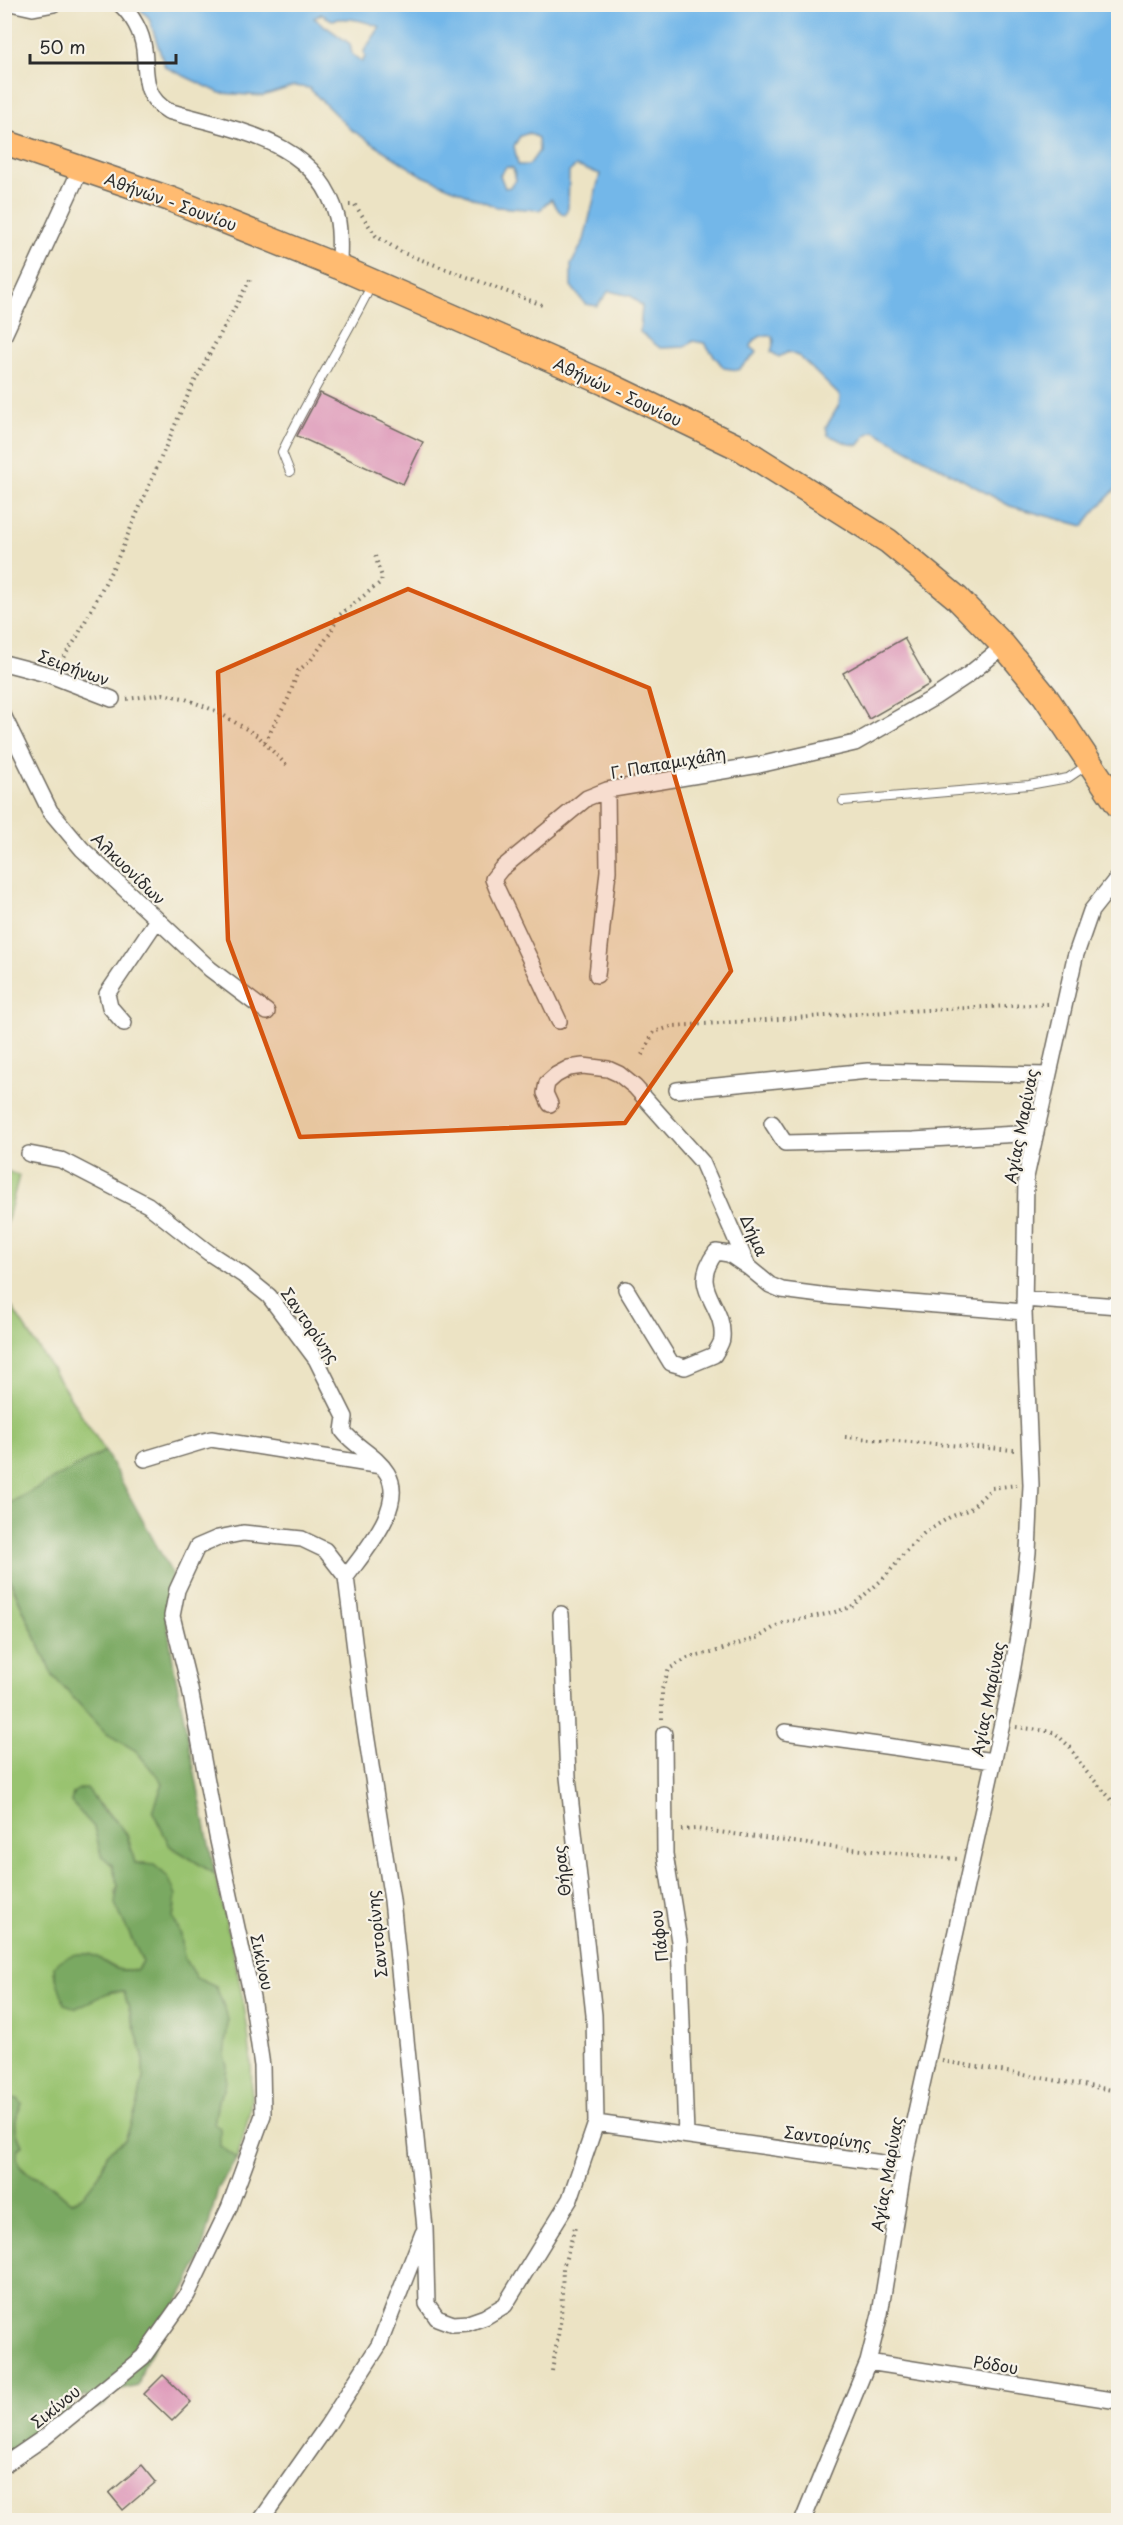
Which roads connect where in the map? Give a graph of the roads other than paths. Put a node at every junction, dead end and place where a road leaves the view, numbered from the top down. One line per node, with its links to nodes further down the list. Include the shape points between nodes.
1 (15, 4): 2 (street, via 33,8)
2 (54, 4)
3 (120, 4): 6 (street, via 138,29 144,47 147,90 155,102 168,111 259,136 297,156 315,173 333,205 339,233)
4 (4, 142): 5 (main road, Αθήνών - Σουνίου)
5 (81, 168): 6 (main road, Αθήνών - Σουνίου); 8 (street)
6 (339, 267): 7 (main road, Αθήνών - Σουνίου)
7 (373, 283): 9 (lane, via 282,452); 10 (main road, Αθήνών - Σουνίου, via 605,383 742,449 888,541 957,598)
8 (4, 335)
9 (290, 472)
10 (1004, 646): 14 (main road, Αθήνών - Σουνίου, via 1045,696); 15 (street, Γ. Παπαμιχάλη, via 935,697 855,743 759,765)
11 (4, 663): 12 (street, Σειρήνων, via 50,675)
12 (111, 699)
13 (4, 717): 19 (street, Αλκυονίδων, via 50,811 82,849)
14 (1091, 763): 16 (lane, via 1068,778 1039,783); 17 (main road, Αθήνών - Σουνίου)
15 (607, 790): 20 (street, via 608,871); 22 (street, Γ. Παπαμιχάλη, via 587,798 493,879)
16 (843, 801)
17 (1119, 805)
18 (1119, 877): 24 (street, Αγίας Μαρίνας, via 1091,911 1075,957)
19 (157, 920): 21 (street, Αλκυονίδων, via 210,969); 23 (street, via 107,994 110,1007)
20 (597, 975)
21 (267, 1012)
22 (559, 1021)
23 (124, 1023)
24 (1048, 1075): 25 (street, via 868,1071); 28 (street, Αγίας Μαρίνας)
25 (677, 1090)
26 (550, 1104): 30 (street, Δήμα, via 545,1093 547,1083 569,1068 608,1069 635,1087 702,1162)
27 (772, 1123): 28 (street, via 785,1143)
28 (1036, 1133): 32 (street, Αγίας Μαρίνας, via 1026,1177)
29 (28, 1154): 35 (street, Σαντορίνης, via 60,1160 148,1205 269,1296 316,1359 345,1417 343,1431)
30 (748, 1267): 31 (street, via 729,1254 716,1252 708,1264 704,1283 721,1325 722,1340 714,1355 685,1367 671,1364); 32 (street, Δήμα, via 760,1279 782,1290 917,1305)
31 (626, 1289)
32 (1024, 1306): 33 (street, Δήμα); 40 (street, Αγίας Μαρίνας, via 1030,1451 1028,1552 1020,1624)
33 (1119, 1306)
34 (146, 1459): 35 (street, via 211,1439)
35 (381, 1466): 36 (street, Σαντορίνης, via 392,1486 383,1525)
36 (346, 1576): 44 (street, Σαντορίνης, via 392,1900); 47 (street, Σικίνου, via 325,1550 302,1539 243,1533 197,1548 177,1590 172,1616 252,1997 262,2067 263,2115 229,2208 192,2286 143,2357 45,2437)
37 (561, 1614): 41 (street, Θήρας, via 568,1777 594,2014)
38 (785, 1732): 40 (street)
39 (664, 1734): 42 (street, Πάφου, via 665,1854 679,1941)
40 (993, 1761): 43 (street, Αγίας Μαρίνας)
41 (596, 2123): 42 (street, Σαντορίνης); 44 (street, Σαντορίνης, via 570,2199 505,2305 468,2323 453,2324 437,2318 427,2304)
42 (686, 2135): 43 (street, Σαντορίνης)
43 (904, 2166): 45 (street, Αγίας Μαρίνας, via 880,2314)
44 (425, 2228): 48 (street, via 379,2345)
45 (868, 2362): 46 (street, Ρόδου); 49 (street, Αγίας Μαρίνας)
46 (1119, 2401)
47 (4, 2465)
48 (261, 2520)
49 (803, 2520)

